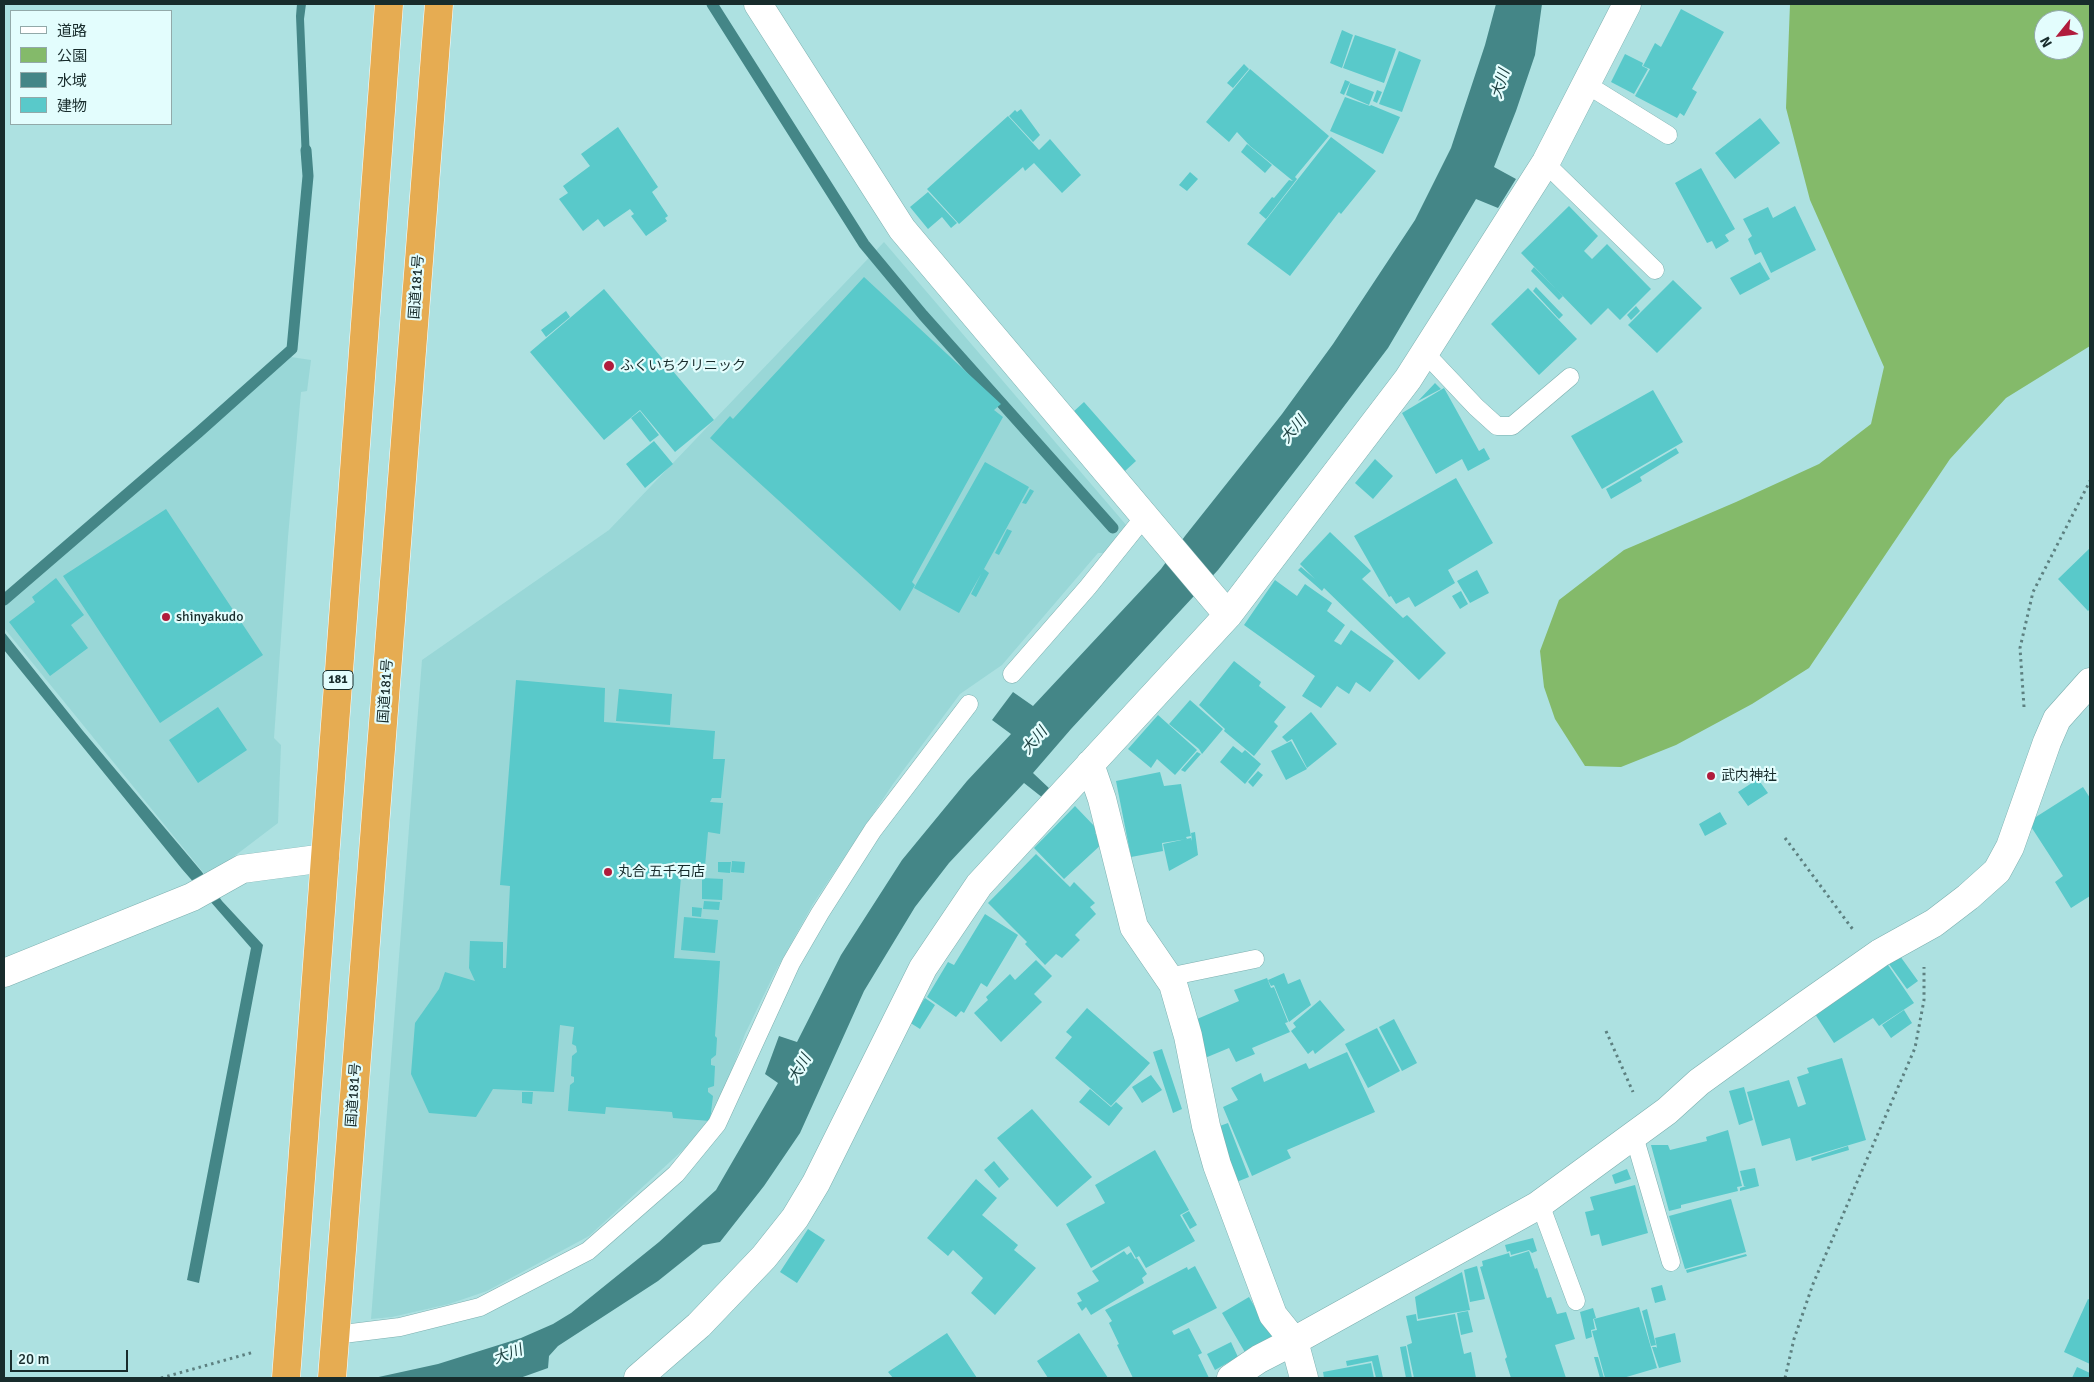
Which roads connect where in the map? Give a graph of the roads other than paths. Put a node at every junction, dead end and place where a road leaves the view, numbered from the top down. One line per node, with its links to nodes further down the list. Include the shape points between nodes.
1 (389, 4): 17 (highway, 181)
2 (439, 4): 25 (highway, 国道181号)
3 (758, 4): 11 (street, via 902,229)
4 (1627, 4): 5 (street)
5 (1586, 84): 6 (lane); 7 (street)
6 (1668, 135)
7 (1545, 163): 8 (lane); 9 (street)
8 (1655, 270)
9 (1425, 353): 10 (lane, via 1497,426 1512,426); 12 (street, via 1408,380)
10 (1570, 377)
11 (1145, 516): 12 (street); 13 (lane)
12 (1228, 615): 16 (street)
13 (1012, 674)
14 (2090, 682): 21 (street, via 2057,718 2010,847 1997,871 1934,923 1873,958 1699,1082)
15 (969, 704): 25 (lane, via 873,830 820,913 791,962 718,1124 676,1174 588,1251 480,1307)
16 (1090, 764): 20 (street, via 1134,927); 29 (street, via 979,885 923,968 816,1183 795,1218 764,1257 699,1324)
17 (325, 858): 19 (street, via 242,869 192,897); 27 (highway, 181)
18 (1256, 959): 20 (lane)
19 (4, 974)
20 (1168, 977): 26 (street, via 1188,1036 1217,1165 1273,1315)
21 (1641, 1130): 22 (street); 23 (lane)
22 (1540, 1204): 24 (lane); 26 (street)
23 (1671, 1262)
24 (1576, 1301)
25 (335, 1339): 28 (highway, 国道181号)
26 (1294, 1341): 30 (street); 31 (street)
27 (287, 1359)
28 (332, 1378)
29 (638, 1378)
30 (1231, 1378)
31 (1304, 1378)

